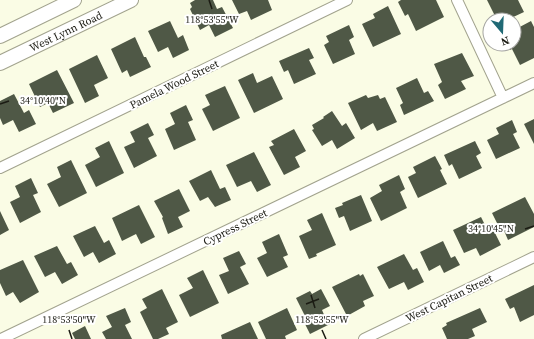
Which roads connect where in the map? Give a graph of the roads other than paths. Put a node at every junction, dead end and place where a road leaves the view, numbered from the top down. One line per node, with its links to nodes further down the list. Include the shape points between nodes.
1 (74, 0): 5 (main road)
2 (131, 0): 6 (main road, West Lynn Road)
3 (347, 0): 9 (street, Pamela Wood Street)
4 (457, 0): 8 (street)
5 (0, 36)
6 (0, 63)
7 (534, 83): 8 (street, Cypress Street)
8 (503, 98): 11 (street, Cypress Street)
9 (0, 168)
10 (534, 257): 12 (street, West Capitan Street)
11 (1, 339)
12 (364, 339)

